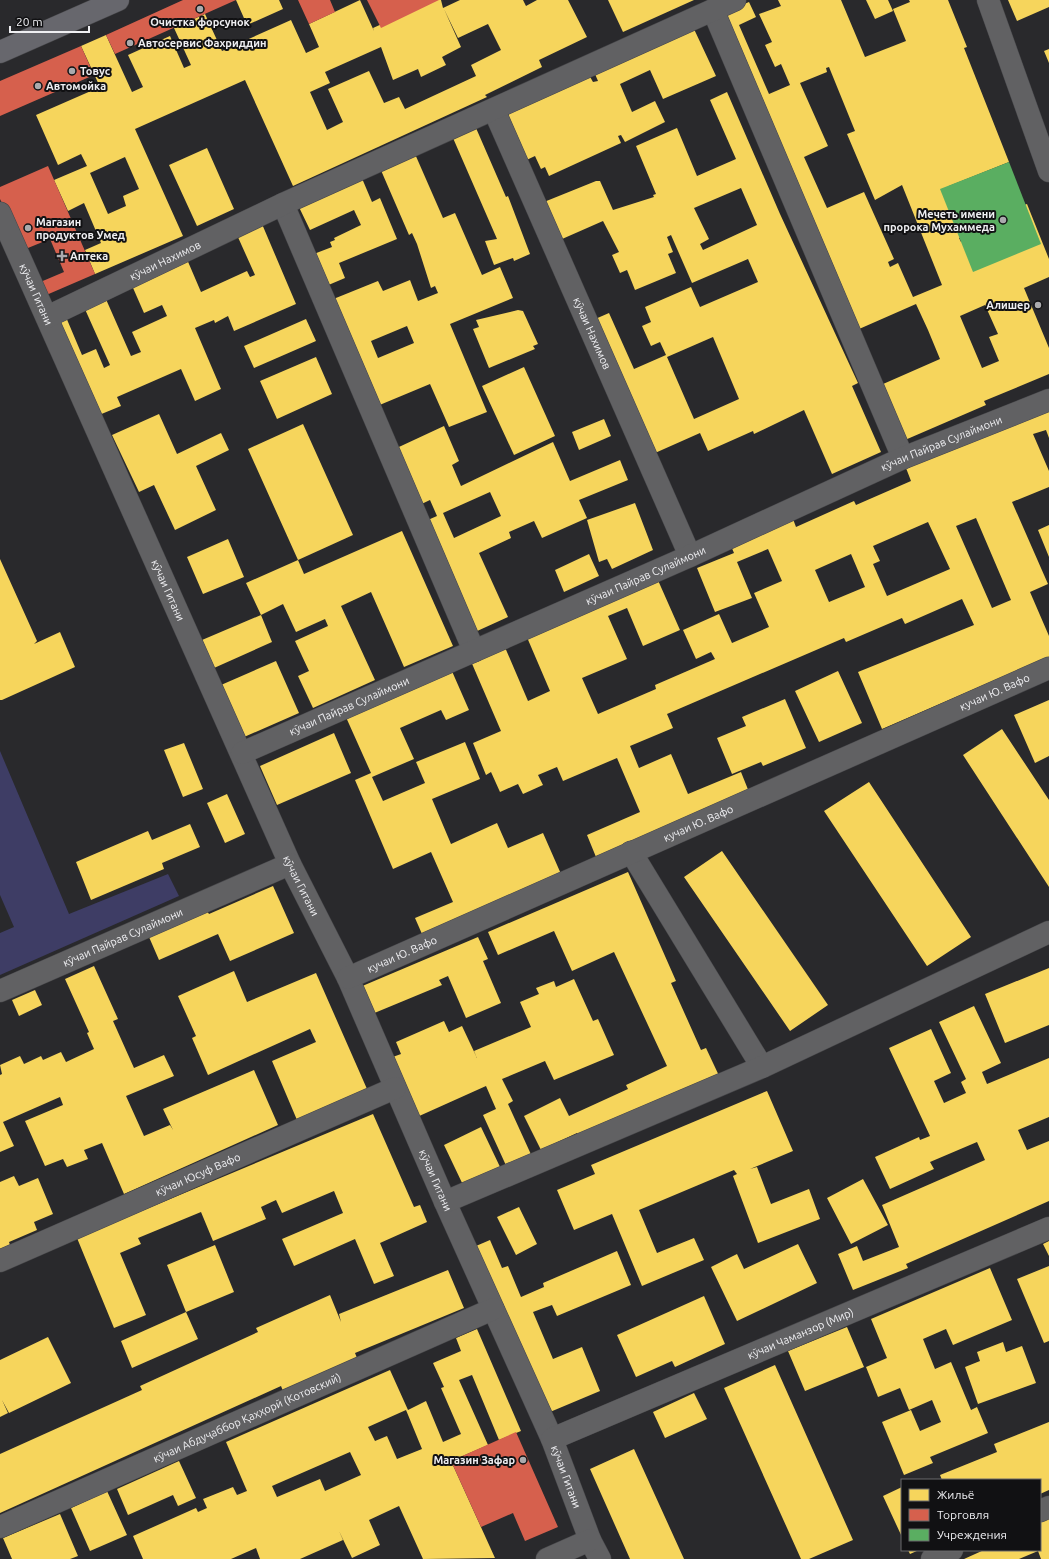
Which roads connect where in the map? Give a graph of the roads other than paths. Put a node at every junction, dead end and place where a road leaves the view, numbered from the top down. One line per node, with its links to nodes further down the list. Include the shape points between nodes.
1 (118, 0): 5 (main road)
2 (735, 0): 4 (street, кӯчаи Нахимов)
3 (988, 0): 7 (street)
4 (713, 10): 6 (street, кӯчаи Нахимов); 13 (street)
5 (0, 52)
6 (494, 110): 9 (street, кӯчаи Нахимов); 14 (street, кӯчаи Нахимов)
7 (1040, 121): 8 (street)
8 (1049, 171)
9 (283, 204): 11 (street, кӯчаи Нахимов); 15 (street)
10 (0, 213): 11 (street, кӯчаи Гитани)
11 (47, 317): 17 (street, кӯчаи Гитани)
12 (1049, 400): 13 (street, кӯчаи Пайрав Сулаймони)
13 (903, 458): 14 (street, кӯчаи Пайрав Сулаймони)
14 (690, 556): 15 (street, кӯчаи Пайрав Сулаймони)
15 (474, 651): 17 (street, кӯчаи Пайрав Сулаймони)
16 (1049, 668): 18 (street, кучаи Ю. Вафо)
17 (242, 753): 19 (street, кӯчаи Гитани)
18 (631, 852): 21 (street, кучаи Ю. Вафо); 23 (street)
19 (290, 864): 21 (street, кӯчаи Гитани); 22 (street, кӯчаи Пайрав Сулаймони)
20 (1049, 932): 23 (street)
21 (348, 978): 24 (street, кӯчаи Гитани)
22 (0, 991)
23 (762, 1067): 25 (street)
24 (395, 1088): 25 (street, кӯчаи Гитани); 27 (street, кӯчаи Юсуф Вафо)
25 (445, 1202): 28 (street, кӯчаи Гитани)
26 (1049, 1228): 29 (street, кӯчаи Чаманзор (Мир))
27 (0, 1261)
28 (493, 1309): 29 (street, кӯчаи Гитани); 30 (street, кӯчаи Абдуҷаббор Қаҳҳорӣ (Котовский))
29 (552, 1439): 31 (street, кӯчаи Гитани)
30 (0, 1527)
31 (590, 1540): 33 (street); 34 (street, кӯчаи Гитани)
32 (950, 1551): 35 (street)
33 (547, 1559)
34 (600, 1559)
35 (932, 1559)

